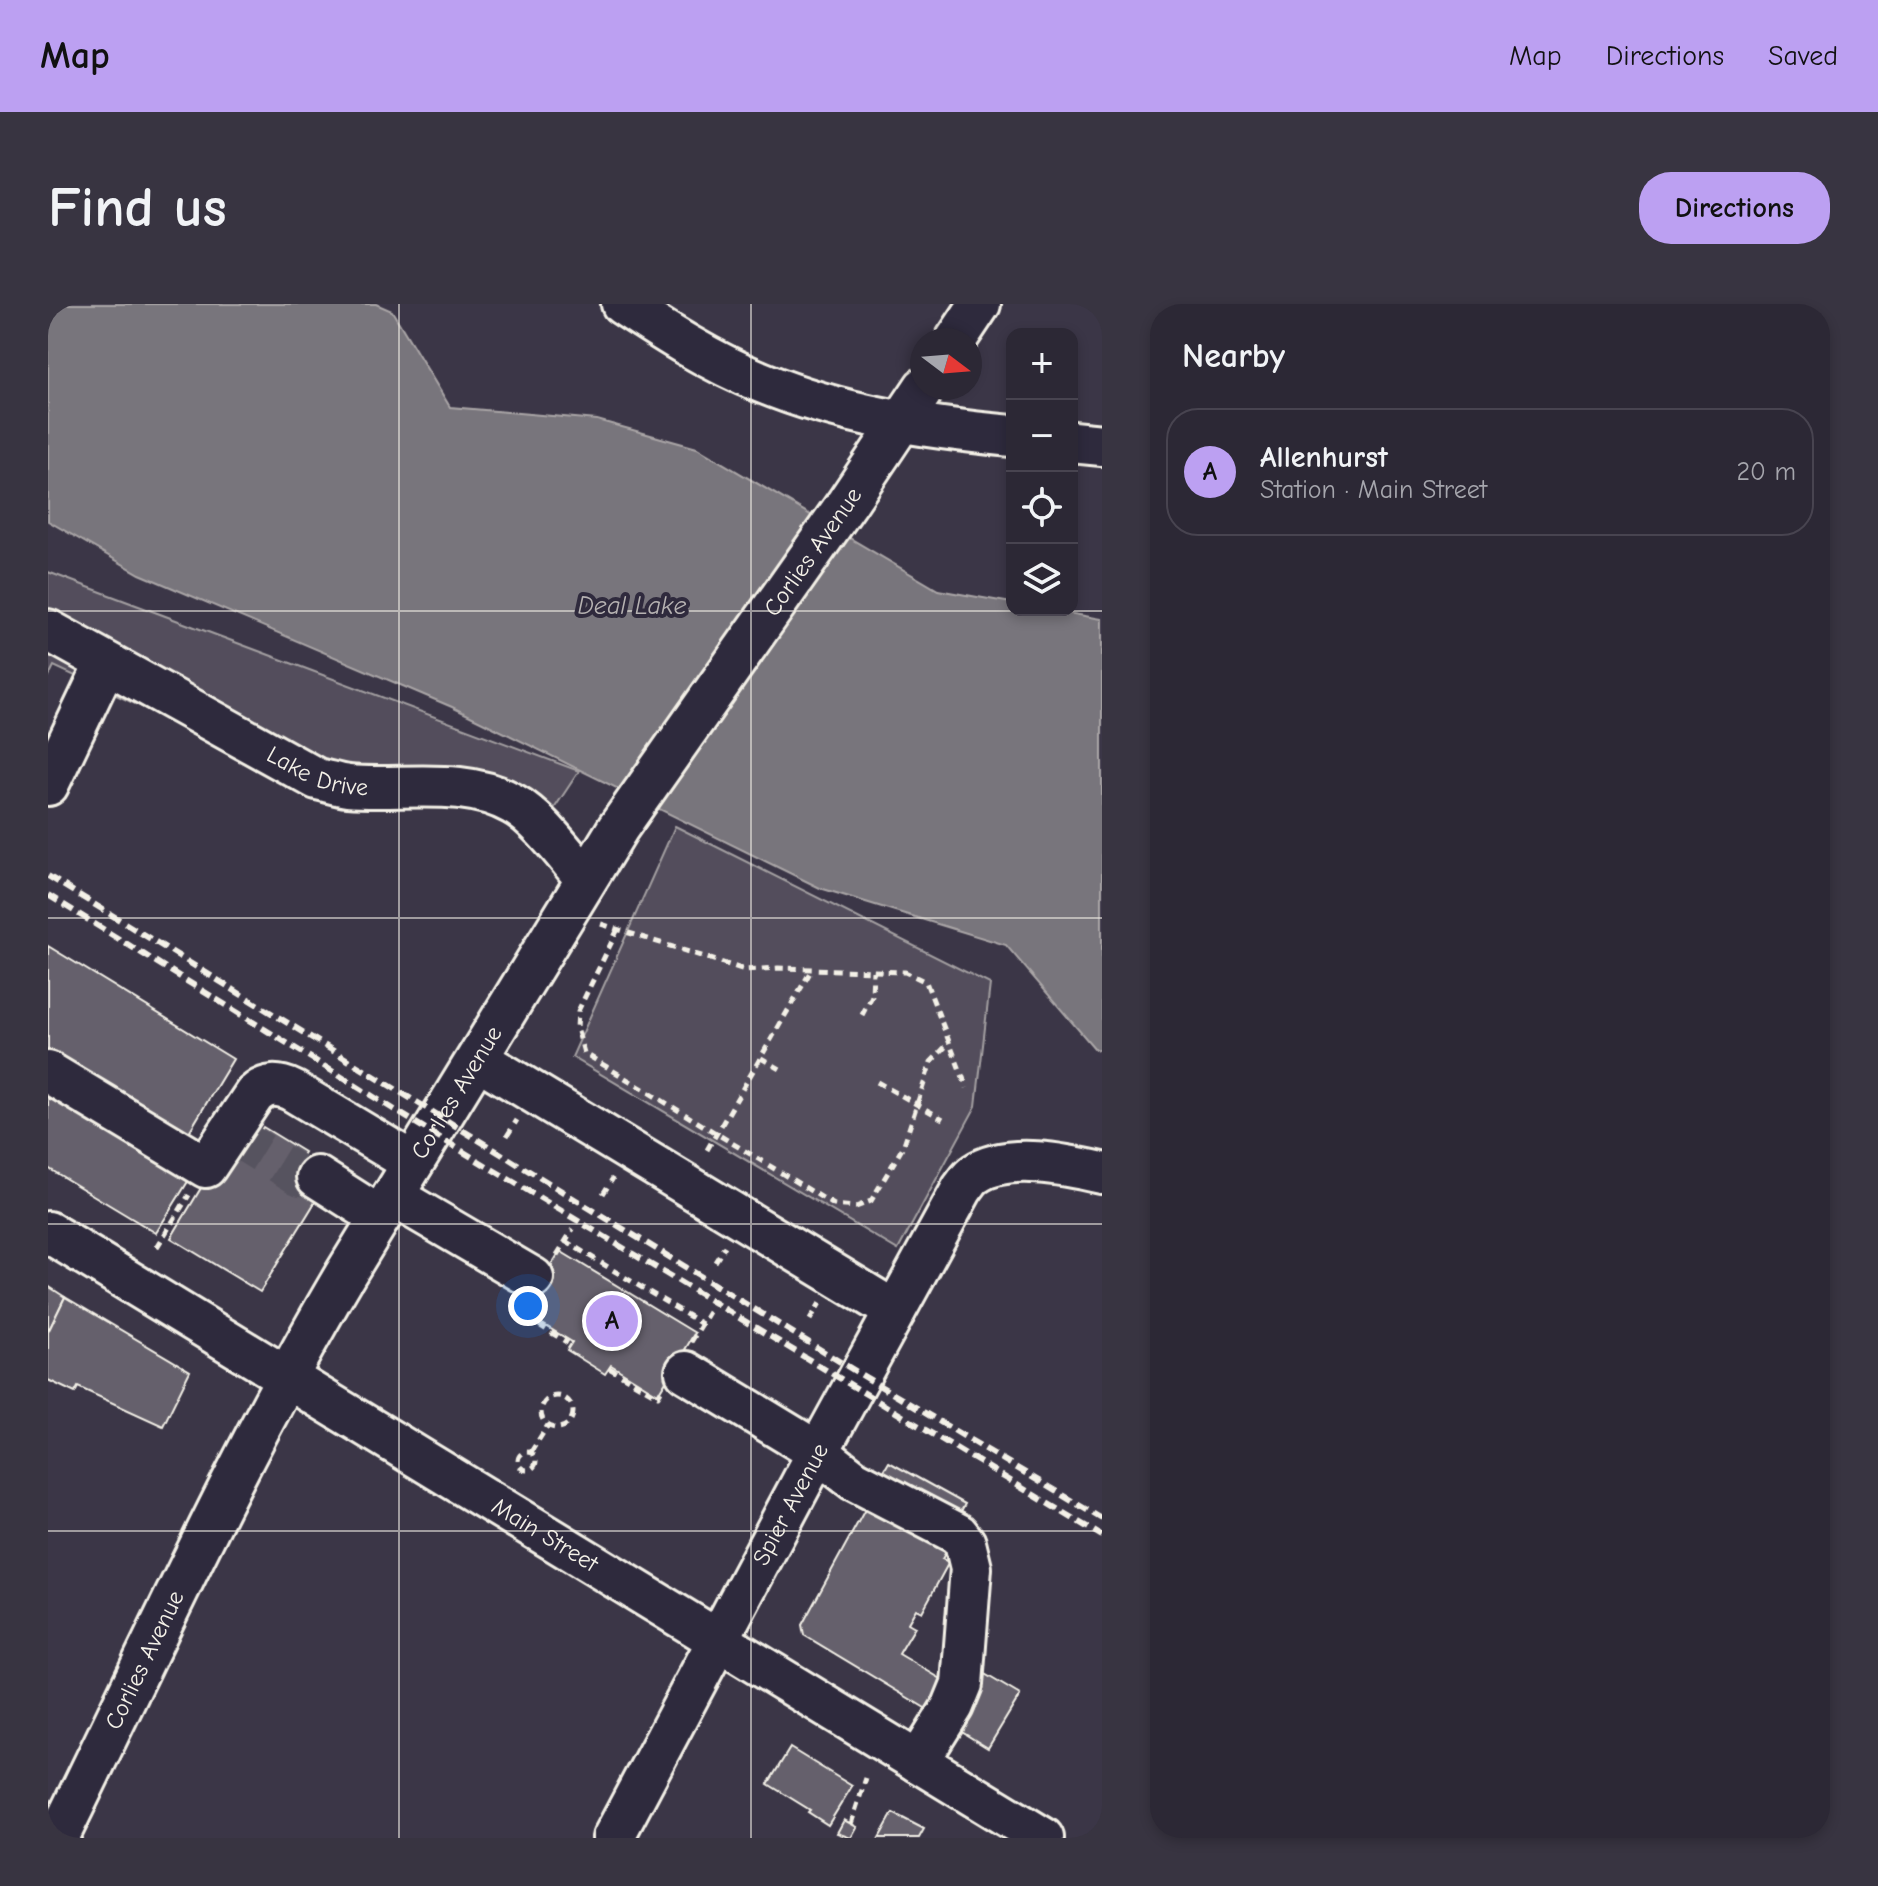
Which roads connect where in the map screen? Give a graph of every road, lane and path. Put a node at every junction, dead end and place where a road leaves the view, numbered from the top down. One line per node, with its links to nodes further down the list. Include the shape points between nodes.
1 (622, 304): 5 (street, via 760,382 847,412)
2 (980, 304): 3 (street)
3 (964, 328)
4 (916, 400): 5 (street, Corlies Avenue)
5 (901, 422): 6 (street); 12 (street, Corlies Avenue)
6 (1006, 435)
7 (1078, 443): 8 (street)
8 (1102, 445)
9 (48, 630): 10 (street, Lake Drive)
10 (106, 663): 11 (street); 12 (street, Lake Drive, via 317,779 347,786 449,788 514,804)
11 (48, 785)
12 (586, 879): 20 (street, Corlies Avenue)
13 (601, 924): 14 (path)
14 (618, 929): 15 (path, via 745,970); 27 (path, via 578,1011 584,1053)
15 (812, 969): 16 (path); 19 (path)
16 (873, 971): 17 (path, via 872,996); 18 (path, via 905,972 926,982)
17 (862, 1015)
18 (949, 1043): 24 (path); 25 (path, via 931,1062)
19 (761, 1058): 21 (path); 27 (path)
20 (478, 1059): 32 (street, Corlies Avenue); 37 (street)
21 (782, 1070)
22 (48, 1072): 29 (street)
23 (877, 1082): 25 (path)
24 (967, 1088)
25 (918, 1103): 26 (path); 27 (path, via 903,1147 871,1201 856,1207 834,1205)
26 (943, 1119)
27 (717, 1134): 28 (path)
28 (707, 1150)
29 (206, 1167): 32 (street, via 254,1095 276,1085 293,1091); 35 (path)
30 (1102, 1173): 37 (street, Spier Avenue, via 1017,1163 975,1174)
31 (317, 1177): 32 (street)
32 (396, 1192): 36 (street); 40 (street, Corlies Avenue)
33 (48, 1232): 40 (street, Main Street)
34 (565, 1241): 38 (path)
35 (157, 1247)
36 (533, 1278)
37 (895, 1311): 43 (street, Spier Avenue)
38 (702, 1324)
39 (686, 1372): 43 (street)
40 (287, 1378): 44 (street, Main Street); 48 (street, Corlies Avenue)
41 (548, 1425): 41 (path, via 562,1427 570,1420 567,1400 557,1396 543,1403 542,1418); 42 (path)
42 (531, 1452): 42 (path, via 535,1465 521,1469 519,1457)
43 (818, 1452): 44 (street, Spier Avenue); 45 (street, via 868,1488 958,1534 969,1554 962,1684)
44 (717, 1640): 45 (street, Main Street); 49 (street, Spier Avenue)
45 (918, 1762): 50 (street, Main Street)
46 (866, 1778): 47 (path)
47 (851, 1824)
48 (58, 1838)
49 (613, 1838)
50 (1043, 1838)

